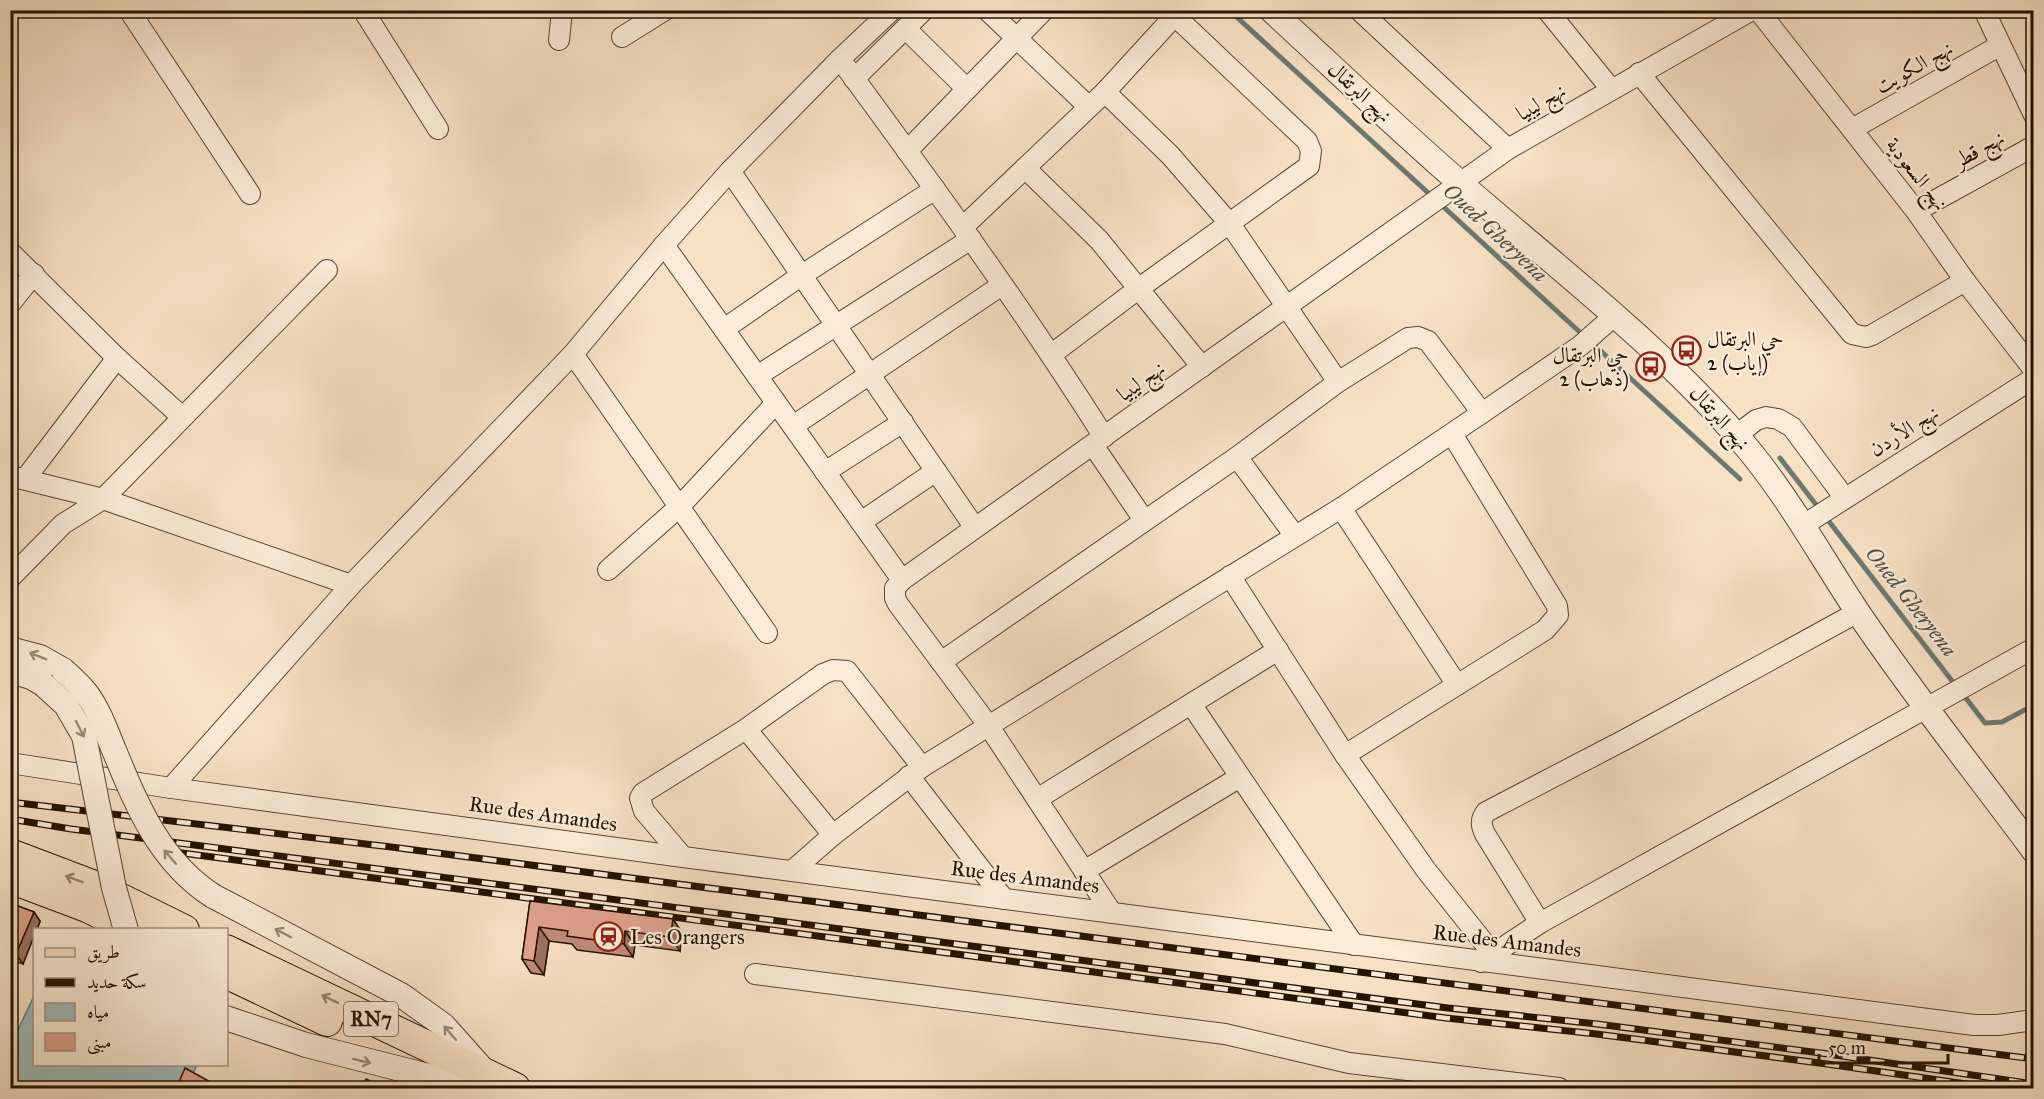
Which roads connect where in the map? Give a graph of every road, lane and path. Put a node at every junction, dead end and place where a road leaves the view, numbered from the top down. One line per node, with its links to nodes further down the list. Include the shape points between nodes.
1 (129, 10): 38 (street)
2 (363, 10): 29 (street)
3 (562, 10): 18 (street)
4 (664, 10): 16 (street)
5 (892, 10): 20 (street)
6 (924, 10): 15 (street)
7 (987, 10): 17 (street)
8 (1044, 10): 17 (street)
9 (1271, 10): 36 (street, نهج البرتقال)
10 (1547, 10): 25 (street)
11 (1984, 10): 19 (street)
12 (1746, 12): 21 (street, نهج ليبيا); 30 (street, نهج السعودية)
13 (1366, 13): 32 (street)
14 (1177, 14): 26 (street); 40 (street, via 1307,141 1311,151 1309,166)
15 (906, 29): 22 (street); 24 (street)
16 (622, 37)
17 (1016, 38): 24 (street); 27 (street)
18 (559, 40)
19 (1999, 46): 23 (street); 30 (street, نهج الكويت)
20 (840, 59): 22 (street); 35 (street)
21 (1639, 73): 25 (street, نهج ليبيا); 47 (street, via 1852,334 1872,335)
22 (854, 79): 33 (street)
23 (2027, 81): 28 (street)
24 (967, 89): 33 (street)
25 (1611, 89): 32 (street, نهج ليبيا)
26 (1105, 92): 27 (street); 40 (street, via 1170,154)
27 (1089, 107): 34 (street)
28 (2034, 115)
29 (438, 129)
30 (1852, 129): 39 (street, نهج السعودية)
31 (2034, 146): 39 (street, نهج قطر)
32 (1508, 149): 36 (street, نهج ليبيا)
33 (907, 151): 37 (street)
34 (1024, 168): 41 (street); 49 (street, via 1099,240)
35 (730, 171): 42 (street); 46 (street)
36 (1454, 188): 51 (street, نهج ليبيا); 52 (street, نهج البرتقال)
37 (935, 189): 41 (street); 46 (street)
38 (250, 194)
39 (1916, 211): 47 (street, نهج السعودية)
40 (1230, 224): 49 (street); 51 (street)
41 (967, 233): 48 (street); 53 (street)
42 (664, 245): 54 (street); 55 (street)
43 (10, 252): 45 (street)
44 (327, 270): 66 (street)
45 (34, 274): 50 (street); 57 (street)
46 (802, 275): 53 (street); 54 (street)
47 (1965, 281): 59 (street, نهج السعودية)
48 (1002, 285): 56 (street); 60 (street)
49 (1138, 289): 56 (street); 58 (street)
50 (10, 304)
51 (1287, 307): 58 (street, نهج ليبيا); 63 (street)
52 (1605, 324): 65 (street); 70 (street, نهج البرتقال, via 1688,383)
53 (837, 326): 60 (street); 61 (street)
54 (724, 329): 61 (street)
55 (573, 354): 78 (street); 89 (street)
56 (1052, 354): 71 (street)
57 (117, 358): 66 (street); 75 (street)
58 (1202, 367): 71 (street, نهج ليبيا)
59 (2034, 370)
60 (870, 374): 67 (street); 68 (street)
61 (757, 376): 64 (street)
62 (2034, 378): 77 (street, نهج الأردن)
63 (1338, 382): 65 (street, via 1399,342 1418,337 1428,341); 72 (street)
64 (776, 403): 68 (street); 78 (street)
65 (1482, 413): 69 (street)
66 (182, 417): 76 (street)
67 (903, 422): 73 (street); 74 (street)
68 (793, 426): 74 (street)
69 (1452, 434): 79 (street); 97 (street, via 1557,606 1558,615 1545,630)
70 (1737, 435): 77 (street, via 1766,417 1792,427); 82 (street, نهج البرتقال)
71 (1098, 441): 80 (street); 83 (street, نهج ليبيا)
72 (1237, 457): 80 (street); 84 (street)
73 (936, 471): 81 (street); 83 (street)
74 (825, 472): 81 (street)
75 (18, 478): 76 (street)
76 (103, 499): 87 (street, via 63,524); 89 (street)
77 (1837, 502): 82 (street, نهج الأردن)
78 (679, 507): 85 (street); 91 (street)
79 (1341, 508): 84 (street); 97 (street)
80 (1144, 520): 95 (street)
81 (861, 522): 88 (street)
82 (1804, 524): 90 (street, نهج البرتقال)
83 (975, 528): 88 (street, نهج ليبيا)
84 (1295, 536): 86 (street)
85 (608, 570)
86 (1230, 576): 94 (street); 100 (street)
87 (10, 578)
88 (902, 580): 95 (street, via 895,588 895,598)
89 (351, 585): 106 (street)
90 (1858, 612): 99 (street, نهج البرتقال); 117 (street, via 1486,812 1481,826)
91 (767, 633)
92 (2034, 648): 99 (street)
93 (10, 649): 128 (street, one-way to 93, bridge, via 443,1025 401,995 213,896 188,877 161,846 138,807 85,691 63,670 40,657)
94 (1278, 650): 98 (street); 102 (street)
95 (941, 662): 100 (street)
96 (10, 671): 118 (street, one-way to 118, bridge, via 43,684 66,705 84,736)
97 (1457, 685): 102 (street)
98 (1191, 704): 105 (street); 107 (street)
99 (1931, 705): 109 (street, نهج البرتقال); 117 (street)
100 (988, 725): 104 (street); 107 (street)
101 (746, 729): 104 (street, via 823,674 842,669); 108 (street); 111 (street, via 640,798 644,811)
102 (1345, 755): 123 (street)
103 (10, 763): 106 (street, Rue des Amandes)
104 (916, 771): 108 (street); 115 (street)
105 (1240, 777): 113 (street); 121 (street)
106 (171, 788): 111 (street, Rue des Amandes)
107 (1037, 799): 113 (street)
108 (833, 835): 112 (street)
109 (2033, 851)
110 (10, 854): 120 (main road, one-way to 110, via 97,887)
111 (683, 857): 112 (street, Rue des Amandes)
112 (792, 871): 115 (street, Rue des Amandes)
113 (1084, 871): 116 (street)
114 (10, 878): 119 (main road)
115 (1004, 899): 116 (street, Rue des Amandes)
116 (1112, 913): 121 (street, Rue des Amandes)
117 (1539, 923): 123 (street)
118 (125, 928)
119 (130, 928)
120 (180, 928)
121 (1354, 945): 123 (street, Rue des Amandes)
122 (228, 951): 128 (main road, RN7, one-way to 122)
123 (1487, 958): 127 (street, Rue des Amandes, via 1974,1025)
124 (228, 974): 128 (main road, RN7)
125 (755, 974): 130 (street, via 1225,1034 1349,1063)
126 (228, 1019): 128 (street, one-way to 128, via 306,1046)
127 (2034, 1020)
128 (473, 1083): 129 (main road, RN7)
129 (515, 1089)
130 (1559, 1089)

